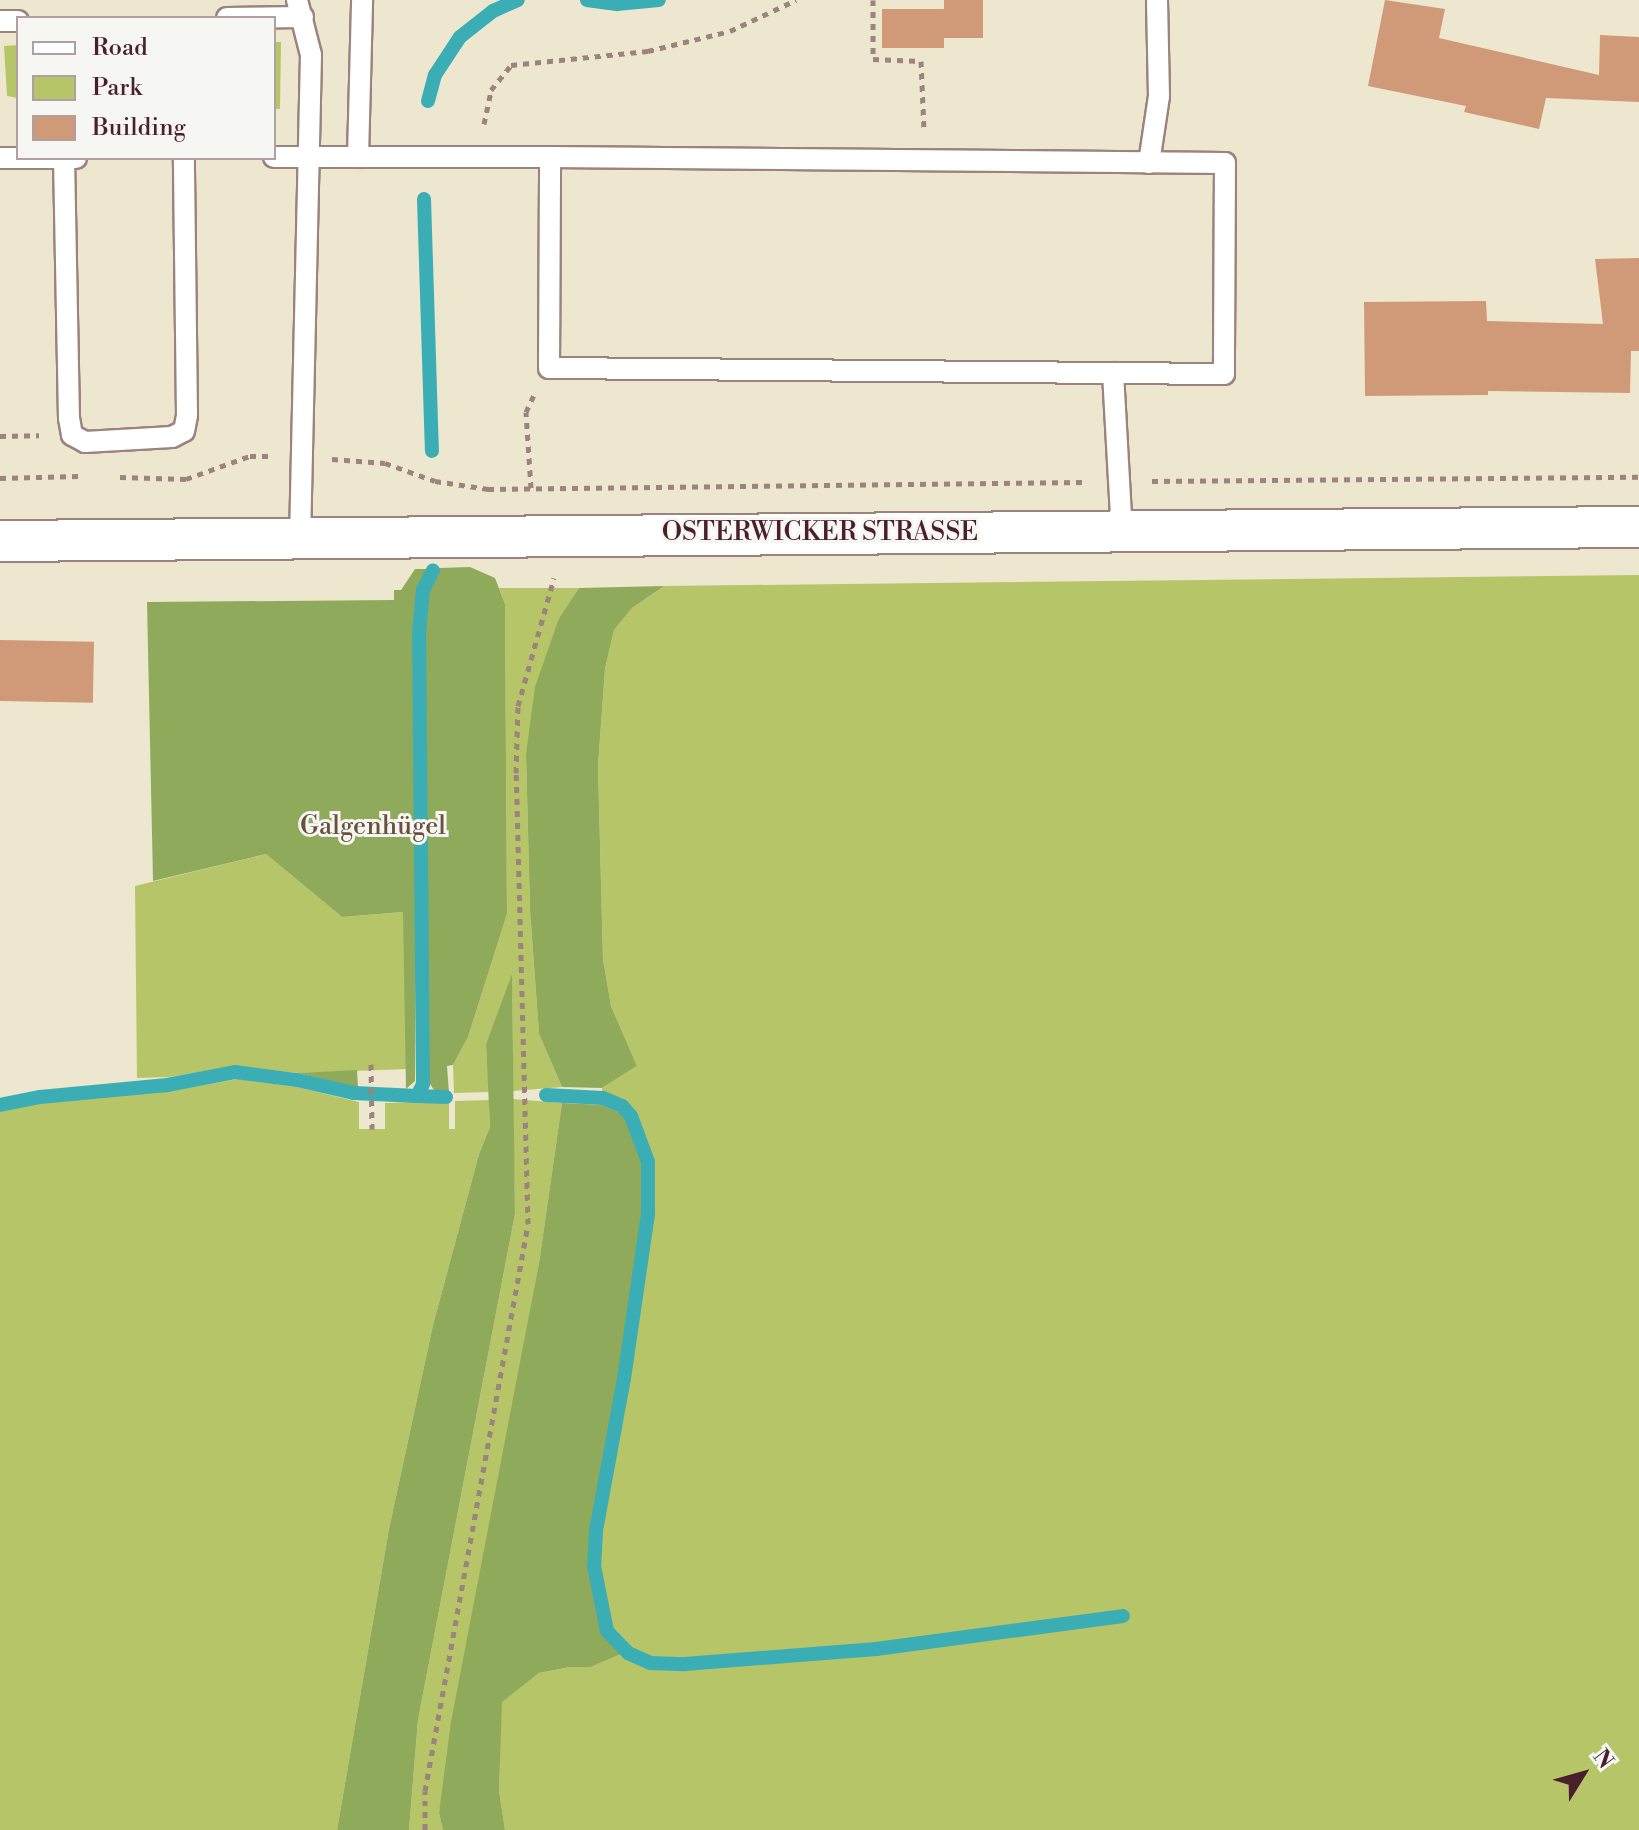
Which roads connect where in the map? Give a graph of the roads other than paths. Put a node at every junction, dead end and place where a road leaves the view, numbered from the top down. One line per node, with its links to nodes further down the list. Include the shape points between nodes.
1 (362, 0): 7 (lane)
2 (1157, 0): 11 (lane, via 1159,96)
3 (300, 8): 4 (lane); 6 (lane, via 311,55)
4 (242, 16)
5 (276, 157): 6 (lane)
6 (308, 157): 7 (lane); 15 (lane)
7 (358, 157): 8 (lane)
8 (550, 157): 11 (lane); 12 (lane, via 549,368)
9 (64, 160): 10 (lane, via 69,418 72,435 85,442 172,437 184,431)
10 (184, 160)
11 (1149, 163): 12 (lane, via 1225,163 1224,374)
12 (1113, 373): 14 (lane)
13 (1639, 527): 14 (street, OSTERWICKER STRASSE)
14 (1122, 533): 15 (street, OSTERWICKER STRASSE)
15 (300, 538): 16 (street, OSTERWICKER STRASSE)
16 (0, 541)

